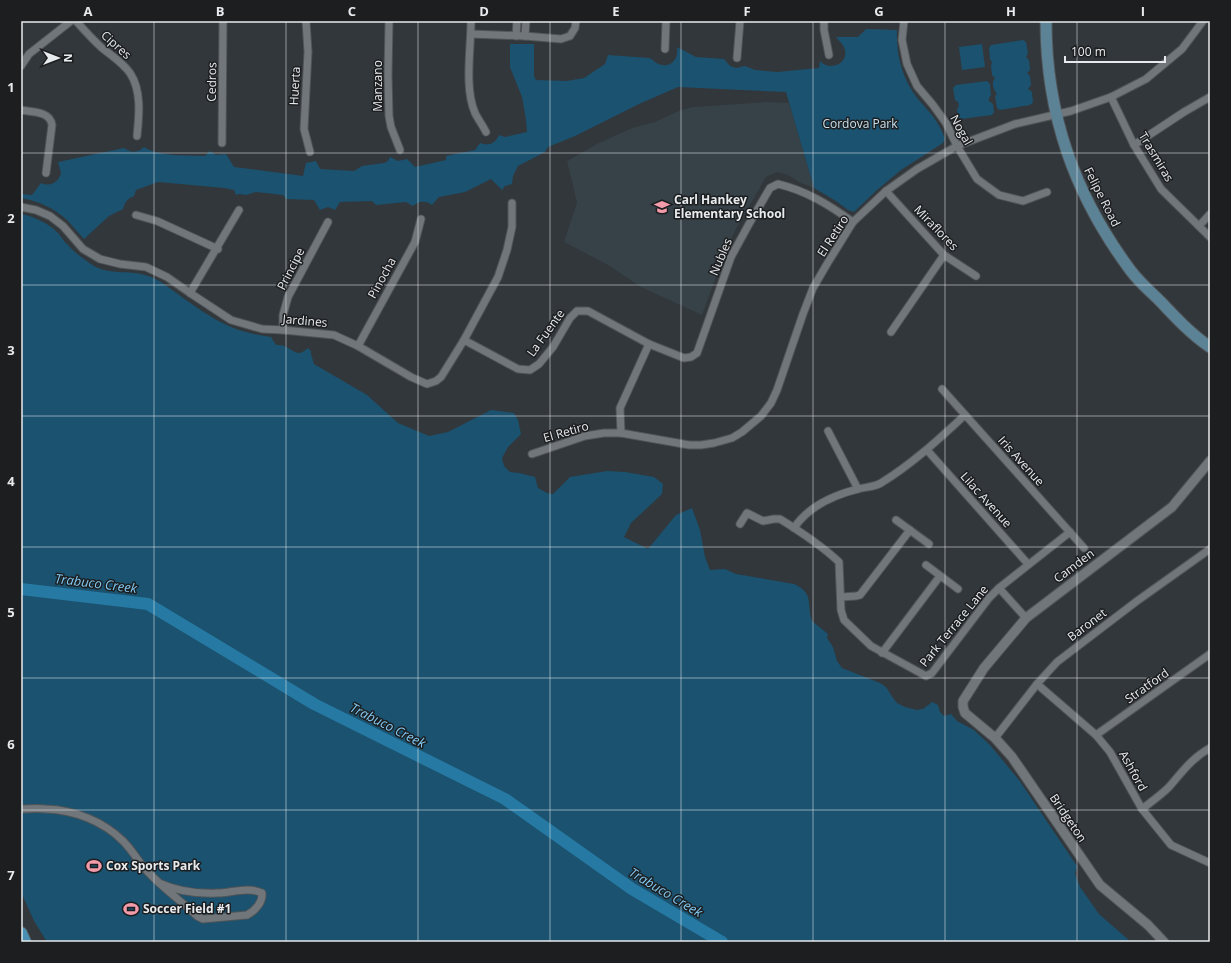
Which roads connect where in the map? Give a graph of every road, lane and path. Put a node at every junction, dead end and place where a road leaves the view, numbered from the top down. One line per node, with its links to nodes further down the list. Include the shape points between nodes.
1 (71, 21): 22 (street, via 29,54)
2 (76, 21): 28 (street, Cipres, via 130,73 140,111)
3 (223, 21): 29 (street, Cedros)
4 (306, 21): 33 (street, Huerta, via 308,52 304,130)
5 (389, 21): 32 (street, Manzano, via 389,116)
6 (471, 21): 16 (street)
7 (517, 21): 17 (street)
8 (526, 21): 18 (street)
9 (576, 21): 18 (street, via 570,36 561,39)
10 (666, 21): 19 (street)
11 (740, 21): 21 (street)
12 (824, 21): 20 (street)
13 (904, 21): 31 (street, Nogal, via 902,40 907,64 917,86 946,123)
14 (1046, 21): 26 (main road, Felipe Road, via 1048,59)
15 (1203, 21): 23 (street, El Retiro, via 1182,49 1146,79)
16 (471, 34): 17 (street); 27 (street, via 471,96 475,112)
17 (516, 36): 18 (street)
18 (525, 36)
19 (665, 49)
20 (829, 55)
21 (737, 58)
22 (21, 66)
23 (1111, 97): 26 (street, El Retiro); 30 (street, Trasmiras)
24 (1210, 97): 30 (street)
25 (21, 110): 34 (street, via 48,116 51,120)
26 (1056, 115): 31 (street, El Retiro, via 1015,124); 56 (main road, Felipe Road, via 1079,185 1101,226 1132,272 1165,307)
27 (486, 132)
28 (137, 136)
29 (222, 143)
30 (1134, 145): 45 (street, Trasmiras, via 1161,189)
31 (957, 146): 35 (street, El Retiro); 36 (street, Nogal, via 977,179 999,195 1023,201)
32 (400, 150)
33 (310, 152)
34 (46, 173)
35 (886, 191): 44 (street, El Retiro); 48 (street, Miraflores)
36 (1047, 192)
37 (512, 203): 53 (street, Jardines, via 512,227 508,250 498,277)
38 (21, 207): 50 (street, Jardines, via 50,216 63,226 83,249 100,259 146,267 167,277)
39 (239, 210): 47 (street)
40 (1210, 214): 45 (street)
41 (136, 215): 47 (street, via 157,221)
42 (421, 219): 55 (street, Pinocha, via 415,242)
43 (328, 222): 51 (street, Principe, via 288,298 283,315)
44 (853, 222): 57 (street, Nubles, via 832,207 791,187 778,184 770,188 731,257 697,353); 61 (street, El Retiro, via 814,288 778,390 761,416 732,438 714,444 689,445)
45 (1199, 226): 46 (street, Trasmiras)
46 (1210, 237)
47 (218, 249): 50 (street)
48 (944, 255): 49 (street, Miraflores); 52 (street)
49 (976, 276)
50 (190, 293): 51 (street, Jardines, via 231,320 262,329)
51 (283, 330): 55 (street, Jardines, via 334,335)
52 (891, 332)
53 (464, 340): 54 (street, La Fuente, via 518,369 530,370 539,364 553,347 576,311 588,311); 55 (street, Jardines, via 441,377 427,384)
54 (650, 344): 57 (street, La Fuente, via 684,358); 61 (street, via 620,408)
55 (358, 346)
56 (1210, 347)
57 (691, 357)
58 (942, 389): 59 (street, Iris Avenue)
59 (965, 415): 62 (street); 70 (street, Iris Avenue)
60 (828, 431): 65 (street)
61 (621, 433): 63 (street, El Retiro, via 585,436)
62 (927, 450): 65 (street, via 879,484); 74 (street, Lilac Avenue)
63 (532, 454)
64 (1210, 462): 80 (street, Camden, via 1172,507)
65 (858, 489): 68 (street, via 840,494 816,506)
66 (896, 520): 69 (street)
67 (740, 524): 68 (street, via 748,513 763,521 780,519)
68 (794, 528): 79 (street, via 839,562)
69 (910, 530): 71 (street); 79 (street, via 860,594)
70 (1070, 532): 72 (street, Iris Avenue); 74 (street, Park Terrace Lane)
71 (929, 544)
72 (1084, 548)
73 (1210, 549): 83 (street, Baronet, via 1086,639 1057,662)
74 (1028, 564): 77 (street, Park Terrace Lane)
75 (926, 565): 76 (street)
76 (940, 576): 78 (street); 81 (street)
77 (999, 588): 80 (street, Park Terrace Lane); 81 (street, Park Terrace Lane, via 929,676 923,676)
78 (958, 589)
79 (841, 597): 81 (street, via 844,620)
80 (1026, 618): 84 (street, Camden, via 984,668)
81 (882, 653)
82 (1210, 654): 85 (street, Stratford)
83 (1037, 684): 85 (street, Ashford); 86 (street, Baronet)
84 (963, 700): 86 (street, Bridgeton, via 965,713)
85 (1096, 736): 88 (street, Ashford, via 1110,752)
86 (995, 738): 94 (street, Bridgeton, via 1012,757 1100,885 1148,925)
87 (1210, 748): 88 (street, via 1200,753 1168,788)
88 (1142, 809): 90 (street, Ashford, via 1171,845)
89 (21, 810): 91 (street, via 58,810 98,823 123,841)
90 (1210, 863)
91 (159, 882): 91 (street, via 203,919 247,915 263,898 262,893 252,890 217,894 198,893)
92 (21, 933): 93 (main road)
93 (25, 942)
94 (1164, 942)

